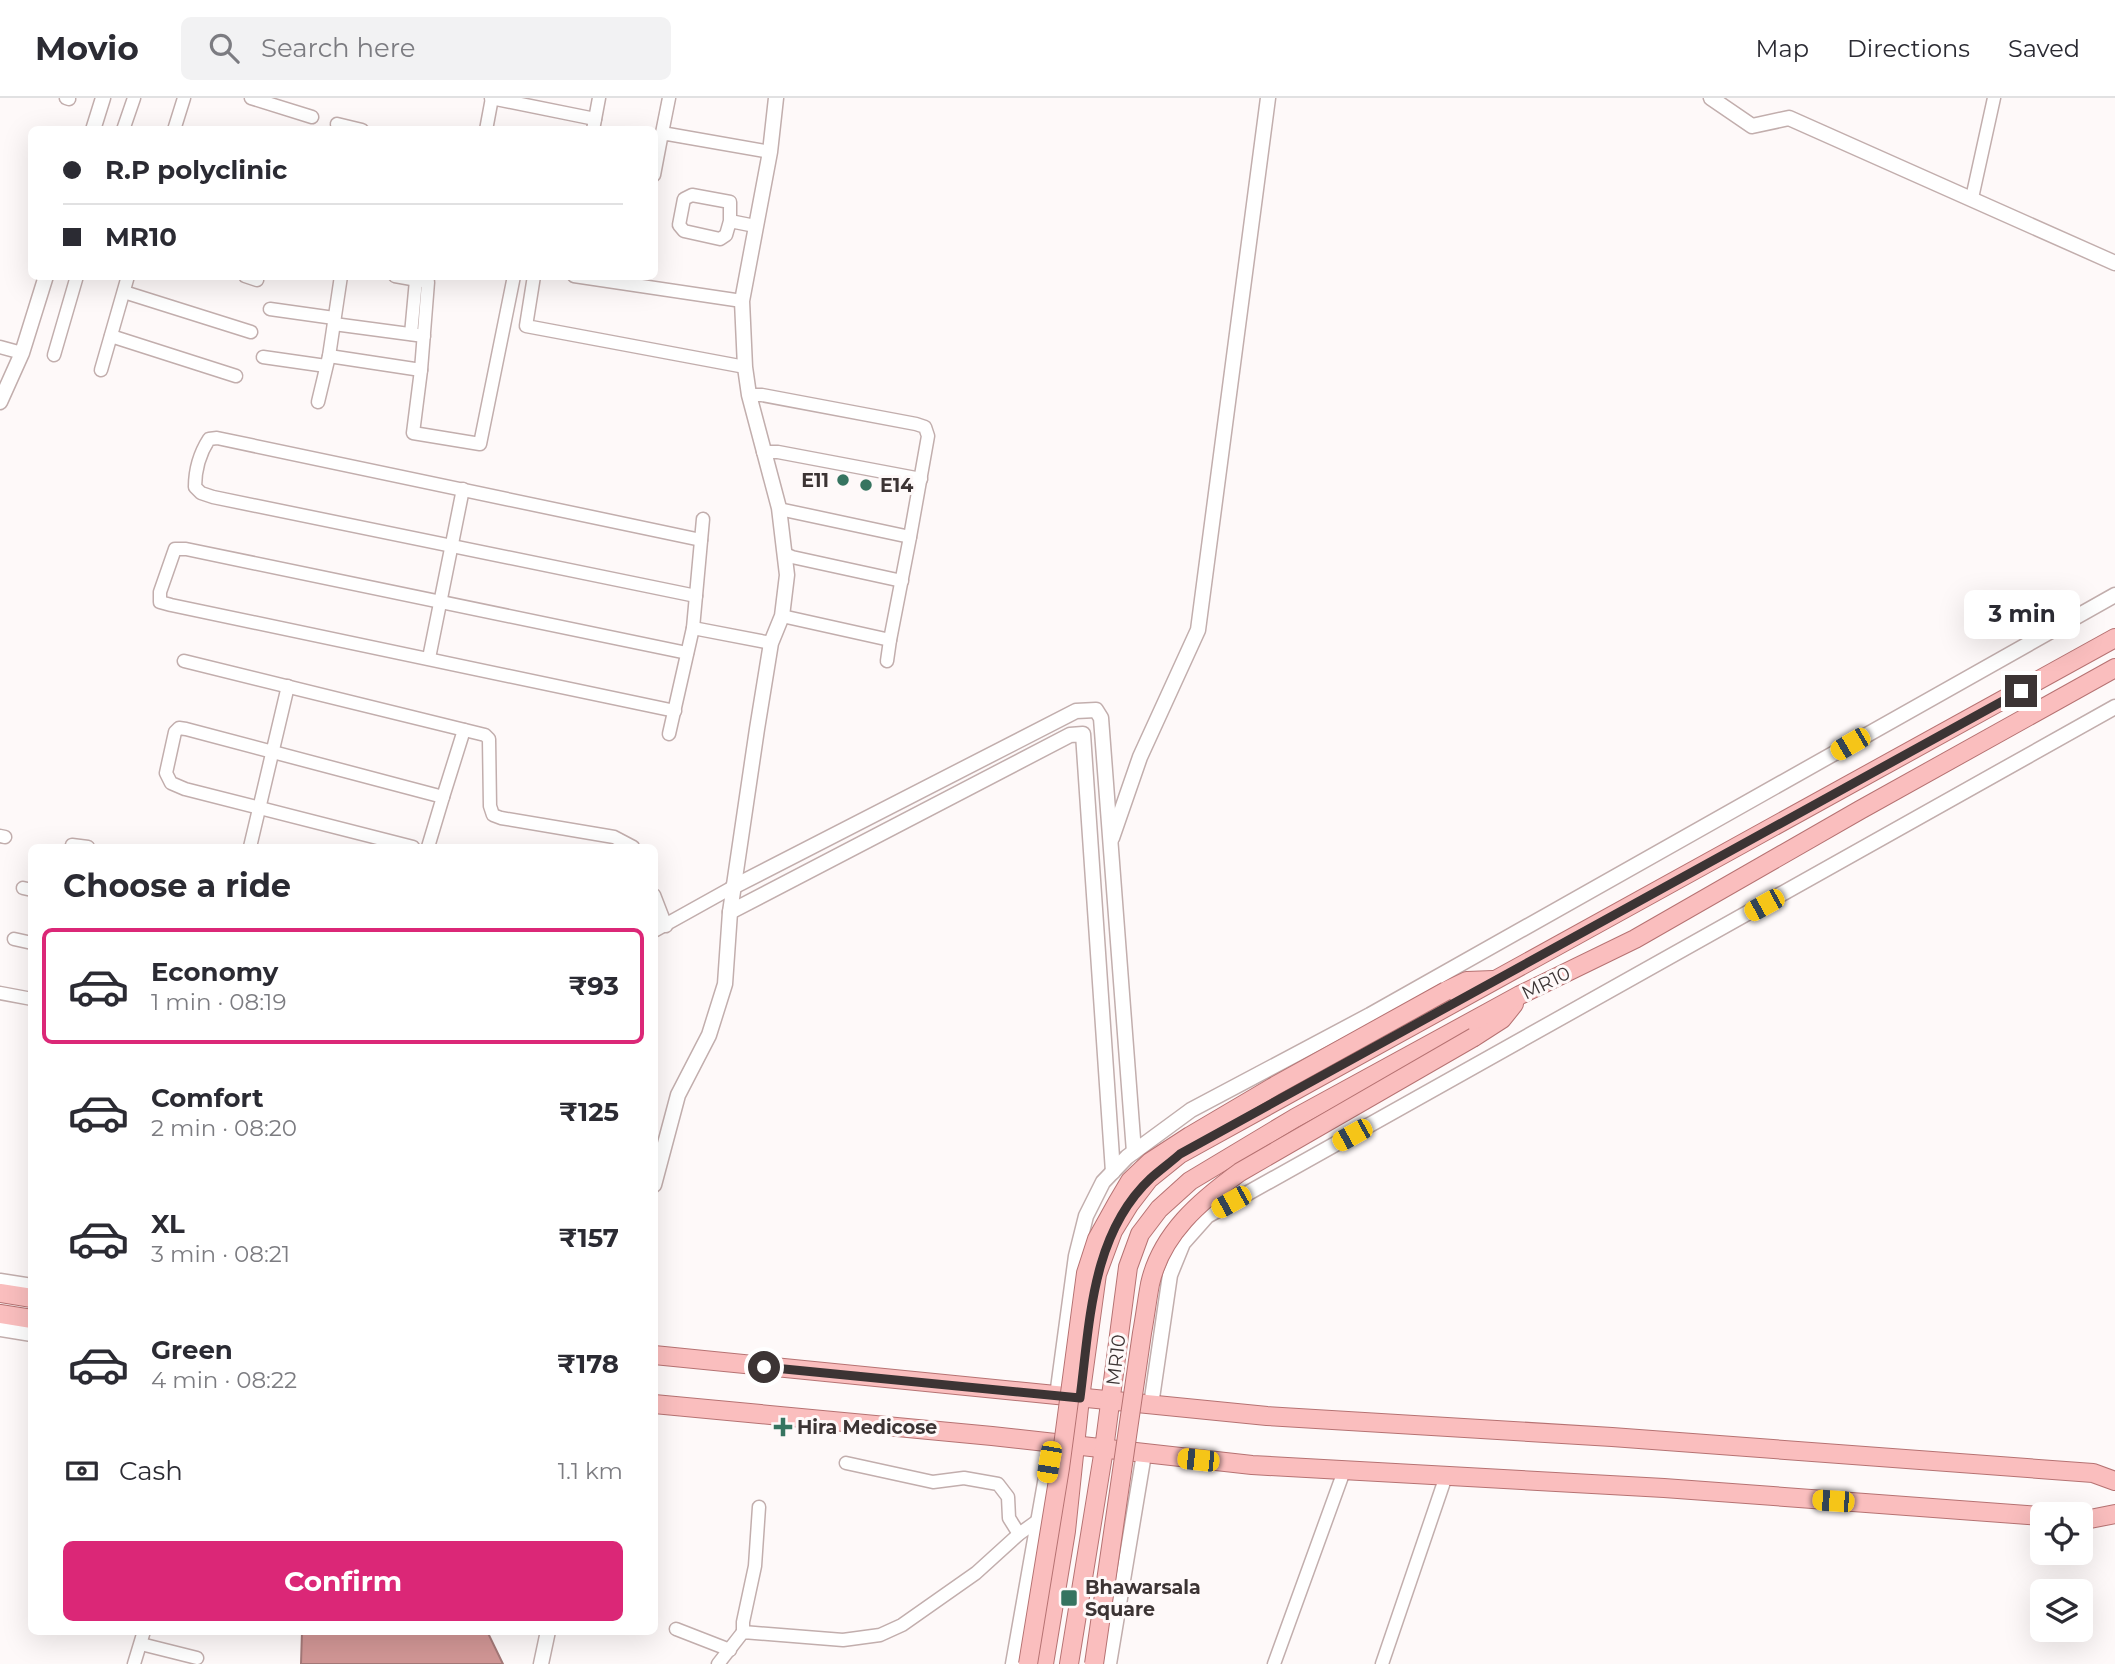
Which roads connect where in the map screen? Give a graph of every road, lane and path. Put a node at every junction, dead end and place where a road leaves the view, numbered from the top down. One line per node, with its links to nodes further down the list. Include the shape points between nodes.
1 (103, 98): 15 (street)
2 (134, 98): 16 (street)
3 (184, 98): 17 (street)
4 (251, 98): 12 (street)
5 (491, 98): 14 (street); 19 (street)
6 (599, 98): 14 (street)
7 (669, 98): 20 (street)
8 (776, 98): 21 (street)
9 (1268, 98): 85 (street, via 1198,630 1140,757)
10 (1711, 98): 23 (street, via 1752,126 1788,118)
11 (1994, 98): 23 (street)
12 (312, 117)
13 (337, 124): 18 (street)
14 (594, 124)
15 (94, 126)
16 (125, 126)
17 (175, 126)
18 (345, 126)
19 (487, 126)
20 (662, 133): 21 (street); 22 (street)
21 (770, 152): 25 (street)
22 (658, 154)
23 (1972, 198): 26 (street)
24 (730, 221): 24 (street, via 720,239 684,231 679,225 684,199 692,195 730,202); 25 (street)
25 (755, 226): 36 (street)
26 (2115, 263)
27 (45, 280): 43 (street)
28 (77, 280): 44 (street)
29 (127, 280): 35 (street)
30 (340, 280): 38 (street)
31 (425, 280): 40 (street)
32 (513, 280): 49 (street, via 480,444 413,433)
33 (533, 280): 47 (street, via 526,326)
34 (601, 280): 36 (street)
35 (124, 292): 39 (street); 41 (street)
36 (742, 301): 47 (street)
37 (270, 309): 38 (street)
38 (334, 321): 40 (street); 46 (street)
39 (251, 332)
40 (418, 335): 49 (street)
41 (111, 336): 48 (street); 50 (street)
42 (0, 347): 43 (street)
43 (22, 352): 52 (street)
44 (54, 355)
45 (263, 357): 46 (street)
46 (328, 361): 49 (street); 53 (street)
47 (745, 367): 51 (street)
48 (102, 370)
49 (421, 370)
50 (236, 376)
51 (749, 395): 54 (street); 55 (street, via 925,427 928,436)
52 (1, 396)
53 (318, 402)
54 (763, 452): 55 (street); 57 (street)
55 (921, 479): 59 (street)
56 (463, 489): 60 (street); 61 (street); 61 (street, via 218,438 209,439 195,478 201,493)
57 (779, 509): 59 (street); 62 (street)
58 (703, 519): 60 (street)
59 (911, 537): 63 (street)
60 (701, 540): 65 (street)
61 (452, 544): 65 (street); 66 (street)
62 (785, 554): 63 (street); 67 (street)
63 (902, 581): 70 (street)
64 (2115, 595): 100 (street, via 1272,1069 1191,1110)
65 (696, 596): 68 (street)
66 (440, 603): 72 (street); 73 (street); 73 (street, via 186,549 176,549 160,592 160,602 171,605)
67 (782, 616): 70 (street); 71 (street)
68 (693, 628): 71 (street); 72 (street)
69 (2115, 638): 96 (main road, MR10)
70 (890, 640): 75 (street)
71 (771, 643): 91 (street)
72 (687, 653): 79 (street)
73 (429, 658): 79 (street)
74 (184, 661): 77 (street)
75 (887, 661)
76 (2115, 668): 98 (main road, MR10, via 1635,939)
77 (288, 686): 80 (street); 82 (street)
78 (2115, 707): 116 (street, via 1207,1216 1183,1242 1170,1275)
79 (675, 711): 81 (street)
80 (464, 730): 83 (street); 89 (street, via 489,739 493,815 614,837)
81 (670, 734)
82 (272, 752): 83 (street); 84 (street); 84 (street, via 186,729 175,732 170,750 166,773 171,783)
83 (443, 797): 88 (street)
84 (261, 808): 86 (street); 87 (street)
85 (1110, 843): 90 (street); 91 (street, via 1101,718 1096,710 1076,711); 100 (street)
86 (251, 844)
87 (401, 844)
88 (429, 844)
89 (627, 844)
90 (1093, 879): 92 (street, via 1083,734 1070,734); 102 (street)
91 (733, 887): 92 (street); 93 (street)
92 (730, 912): 101 (street, via 725,984 709,1035 678,1095)
93 (660, 929)
94 (14, 939): 95 (street)
95 (28, 942)
96 (1496, 980): 113 (main road, MR10, via 1180,1154 1150,1179 1112,1231 1097,1274); 141 (main road, bridge, via 1467,981 1446,991 1189,1136 1130,1181 1097,1239 1086,1273)
97 (0, 993): 99 (street)
98 (1520, 995): 114 (main road, MR10, via 1295,1118 1190,1181 1159,1209 1140,1234 1128,1267); 144 (main road, bridge, via 1502,1019 1474,1037 1240,1172 1208,1195 1163,1250 1150,1282)
99 (28, 998)
100 (1134, 1152): 102 (street)
101 (658, 1170)
102 (1113, 1171): 112 (street, via 1086,1216 1076,1256)
103 (0, 1281): 104 (street)
104 (28, 1285)
105 (0, 1293): 106 (main road)
106 (28, 1297)
107 (0, 1314): 108 (main road)
108 (28, 1318)
109 (0, 1329): 110 (street)
110 (28, 1333)
111 (658, 1355): 112 (main road)
112 (1057, 1396): 113 (main road)
113 (1080, 1398): 114 (main road); 118 (main road, MR10)
114 (1111, 1401): 116 (main road); 119 (main road, MR10)
115 (658, 1404): 117 (main road)
116 (1151, 1405): 124 (main road, via 2093,1473)
117 (1052, 1443): 118 (main road); 129 (street)
118 (1074, 1445): 119 (main road); 142 (main road, MR10, via 1066,1531)
119 (1104, 1449): 120 (main road); 143 (main road, MR10)
120 (1144, 1454): 122 (main road); 145 (street)
121 (846, 1463): 130 (street, via 933,1482 964,1478 998,1484 1008,1497 1009,1518)
122 (1344, 1471): 123 (main road); 146 (street)
123 (1446, 1476): 127 (main road); 147 (street)
124 (2115, 1481)
125 (759, 1507): 132 (street, via 755,1566)
126 (2115, 1514): 128 (main road)
127 (2030, 1515)
128 (2093, 1518)
129 (1040, 1519): 130 (street); 140 (street)
130 (1019, 1534): 132 (street, via 976,1573 902,1625 880,1635 843,1640)
131 (676, 1629): 135 (street)
132 (743, 1632): 135 (street)
133 (547, 1635): 138 (street)
134 (143, 1637): 136 (street); 137 (street)
135 (730, 1650): 139 (street)
136 (197, 1658)
137 (134, 1664)
138 (541, 1664)
139 (718, 1664)
140 (1013, 1664)
141 (1028, 1664)
142 (1044, 1664)
143 (1069, 1664)
144 (1094, 1664)
145 (1109, 1664)
146 (1274, 1664)
147 (1382, 1664)

